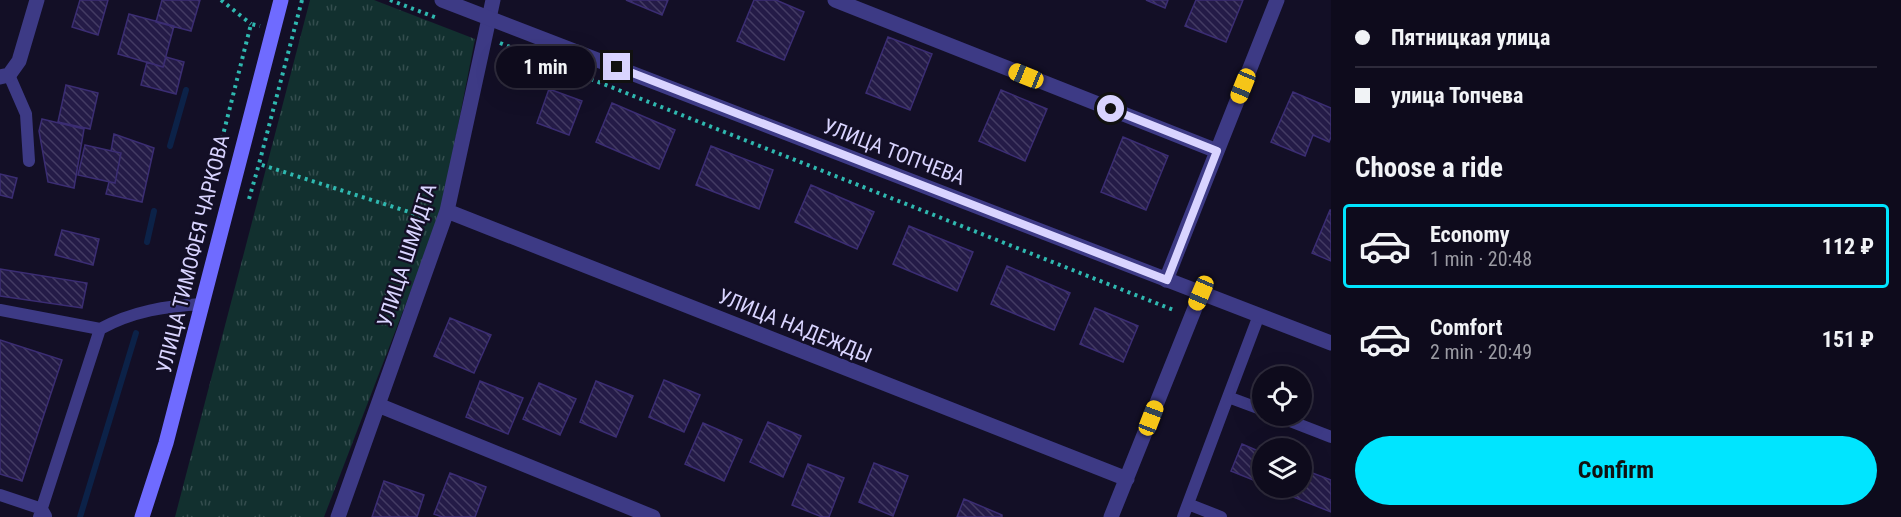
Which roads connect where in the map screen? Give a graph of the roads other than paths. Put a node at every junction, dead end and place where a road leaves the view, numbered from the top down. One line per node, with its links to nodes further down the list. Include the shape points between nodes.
1 (37, 0): 8 (street, via 19,61)
2 (281, 0): 14 (main road, УЛИЦА ТИМОФЕЯ ЧАРКОВА)
3 (442, 0): 7 (street, УЛИЦА ТОПЧЕВА)
4 (493, 0): 7 (street, УЛИЦА ШМИДТА)
5 (835, 0): 9 (street)
6 (1277, 0): 9 (street)
7 (488, 18): 11 (street, УЛИЦА ШМИДТА); 12 (street, УЛИЦА ТОПЧЕВА)
8 (5, 76): 10 (lane, via 26,114)
9 (1217, 151): 12 (street)
10 (28, 161)
11 (445, 217): 20 (street, УЛИЦА ШМИДТА); 24 (street, УЛИЦА НАДЕЖДЫ)
12 (1167, 280): 13 (street, УЛИЦА ТОПЧЕВА)
13 (1201, 293): 16 (street, УЛИЦА ТОПЧЕВА); 24 (street)
14 (202, 304): 17 (lane, via 169,306 122,318); 28 (main road, УЛИЦА ТИМОФЕЯ ЧАРКОВА)
15 (0, 310): 17 (lane)
16 (1259, 315): 18 (street, УЛИЦА ТОПЧЕВА); 19 (lane)
17 (100, 329): 27 (lane)
18 (1331, 343)
19 (1228, 397): 21 (lane); 26 (lane)
20 (378, 405): 29 (street, УЛИЦА ШМИДТА); 30 (street)
21 (1252, 406)
22 (1303, 426): 23 (lane)
23 (1331, 437)
24 (1127, 479): 31 (street)
25 (0, 495): 27 (lane)
26 (1188, 504): 32 (lane); 33 (lane)
27 (42, 514)
28 (142, 517)
29 (338, 517)
30 (653, 517)
31 (1111, 517)
32 (1183, 517)
33 (1221, 517)

